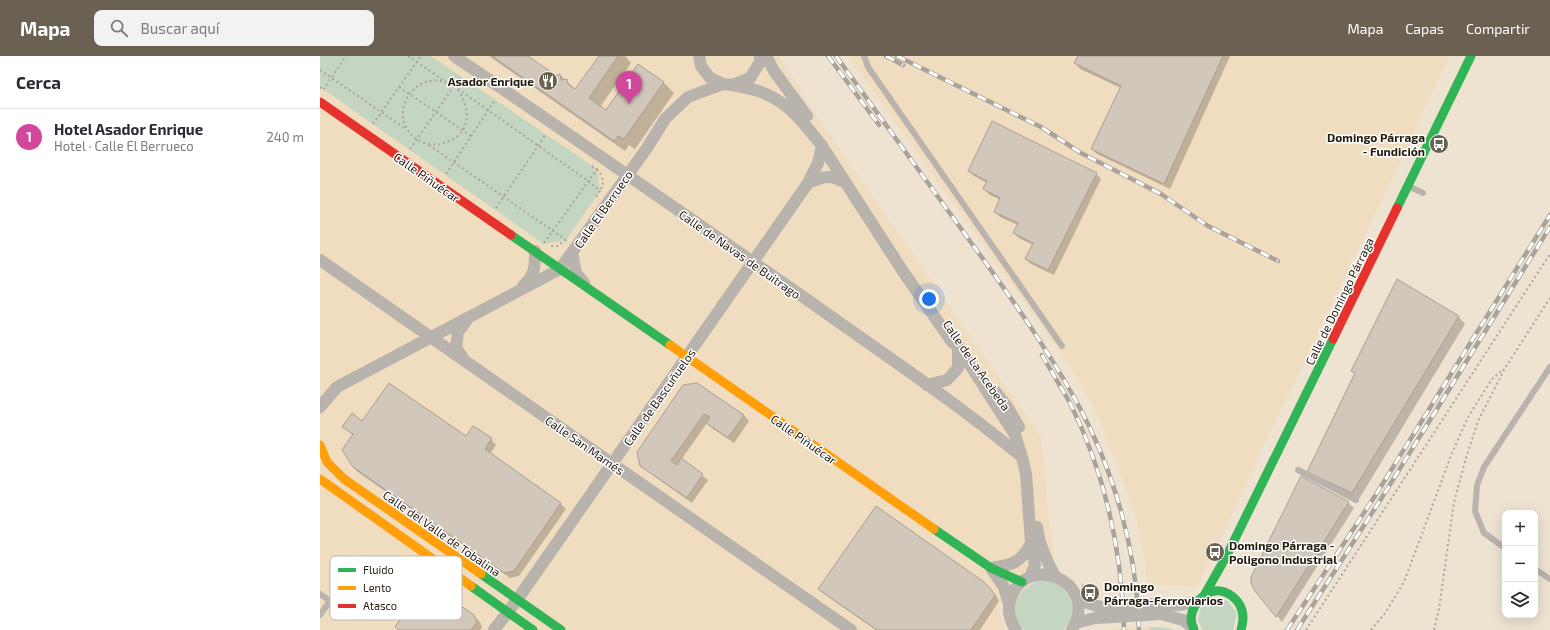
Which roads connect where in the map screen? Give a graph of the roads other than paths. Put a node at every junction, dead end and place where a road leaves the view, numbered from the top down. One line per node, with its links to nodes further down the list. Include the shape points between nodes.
1 (699, 56): 7 (street, Calle de La Acebeda, via 701,66 710,78)
2 (760, 56): 7 (street, Calle El Berrueco, via 760,62 750,78)
3 (766, 56): 45 (street, Calle de La Acebeda, via 954,333 1008,408 1024,437 1032,473 1039,540 1046,561)
4 (864, 56): 25 (lane, via 868,67)
5 (1471, 56): 13 (street, Calle de Domingo Párraga)
6 (458, 57): 10 (street, Calle de Navas de Buitrago)
7 (727, 85): 9 (street, Calle de La Acebeda, via 767,94 792,110); 10 (street, Calle El Berrueco, via 688,97 665,119)
8 (320, 102): 15 (street, Calle Piñuécar)
9 (822, 146): 11 (street, Calle de Bascuñuelos, via 818,163); 12 (street, Calle de La Acebeda)
10 (627, 175): 16 (street, Calle El Berrueco); 18 (street, Calle de Navas de Buitrago)
11 (808, 183): 12 (street, via 823,176); 18 (street, Calle de Bascuñuelos)
12 (846, 183): 24 (street, Calle de La Acebeda, via 907,277 952,342)
13 (1408, 186): 14 (lane); 39 (street, Calle de Domingo Párraga)
14 (1423, 193)
15 (539, 245): 19 (street, Calle Piñuécar); 21 (street, via 531,279)
16 (572, 252): 19 (street, Calle El Berrueco); 20 (street, Calle Piñuécar, via 576,274)
17 (320, 260): 23 (street, Calle San Mamés)
18 (753, 262): 26 (street, Calle de Bascuñuelos); 29 (street, Calle de Navas de Buitrago)
19 (560, 269): 20 (street, Calle Piñuécar); 21 (street, Calle El Berrueco)
20 (590, 290): 26 (street, Calle Piñuécar)
21 (518, 291): 22 (street, Calle El Berrueco)
22 (469, 317): 23 (street, Calle El Berrueco); 27 (street, Calle El Berrueco, via 458,332 456,348)
23 (432, 337): 27 (street, Calle San Mamés); 30 (street, Calle El Berrueco, via 337,387)
24 (958, 346): 29 (street, via 958,368 947,380); 32 (street, Calle de La Acebeda, via 1015,435)
25 (1062, 346)
26 (687, 358): 33 (street, Calle de Bascuñuelos); 43 (street, Calle Piñuécar)
27 (464, 360): 33 (street, Calle San Mamés)
28 (1550, 367): 38 (lane, via 1484,467 1477,485 1475,511 1484,533)
29 (927, 386): 32 (street, Calle de Navas de Buitrago)
30 (320, 407)
31 (320, 445): 41 (street, Calle del Valle de Tobalina, via 328,462 344,479)
32 (1022, 457): 37 (street, Calle de La Acebeda, via 1026,474)
33 (612, 464): 53 (street, Calle de Bascuñuelos); 65 (street, Calle San Mamés)
34 (1298, 470): 36 (lane)
35 (320, 479): 40 (street)
36 (1356, 500)
37 (1031, 543): 43 (street, via 1017,562); 48 (street, Calle de La Acebeda, via 1035,565)
38 (1502, 546)
39 (1227, 555): 50 (street, Calle de Domingo Párraga); 51 (street, Calle de Domingo Párraga, via 1228,578)
40 (429, 556)
41 (454, 556)
42 (462, 562): 53 (street, Calle del Valle de Tobalina)
43 (991, 568): 48 (street, Calle Piñuécar); 55 (street, via 1004,587)
44 (1538, 571): 47 (lane)
45 (1055, 576): 48 (street, via 1043,574); 52 (street, via 1069,585)
46 (462, 579): 57 (street)
47 (1550, 579)
48 (1026, 580): 55 (street, via 1013,592)
49 (320, 594): 59 (lane, via 330,601)
50 (1205, 594): 51 (street, via 1220,591); 54 (street, Calle de Domingo Párraga)
51 (1234, 596): 67 (street, Calle de Domingo Párraga, via 1244,611)
52 (1077, 599): 58 (street); 60 (street, via 1078,615)
53 (517, 600): 57 (street, Calle de Bascuñuelos); 64 (street, Calle del Valle de Tobalina)
54 (1196, 602): 56 (street); 61 (street, via 1191,614)
55 (1009, 604): 66 (street, via 1011,621)
56 (1162, 609): 58 (street, bridge); 61 (street)
57 (507, 611): 62 (street, Calle de Bascuñuelos); 63 (street)
58 (1114, 612): 60 (street)
59 (320, 615)
60 (1074, 626)
61 (1193, 628)
62 (494, 630)
63 (533, 630)
64 (561, 630)
65 (851, 630)
66 (1016, 630)
67 (1241, 630)

